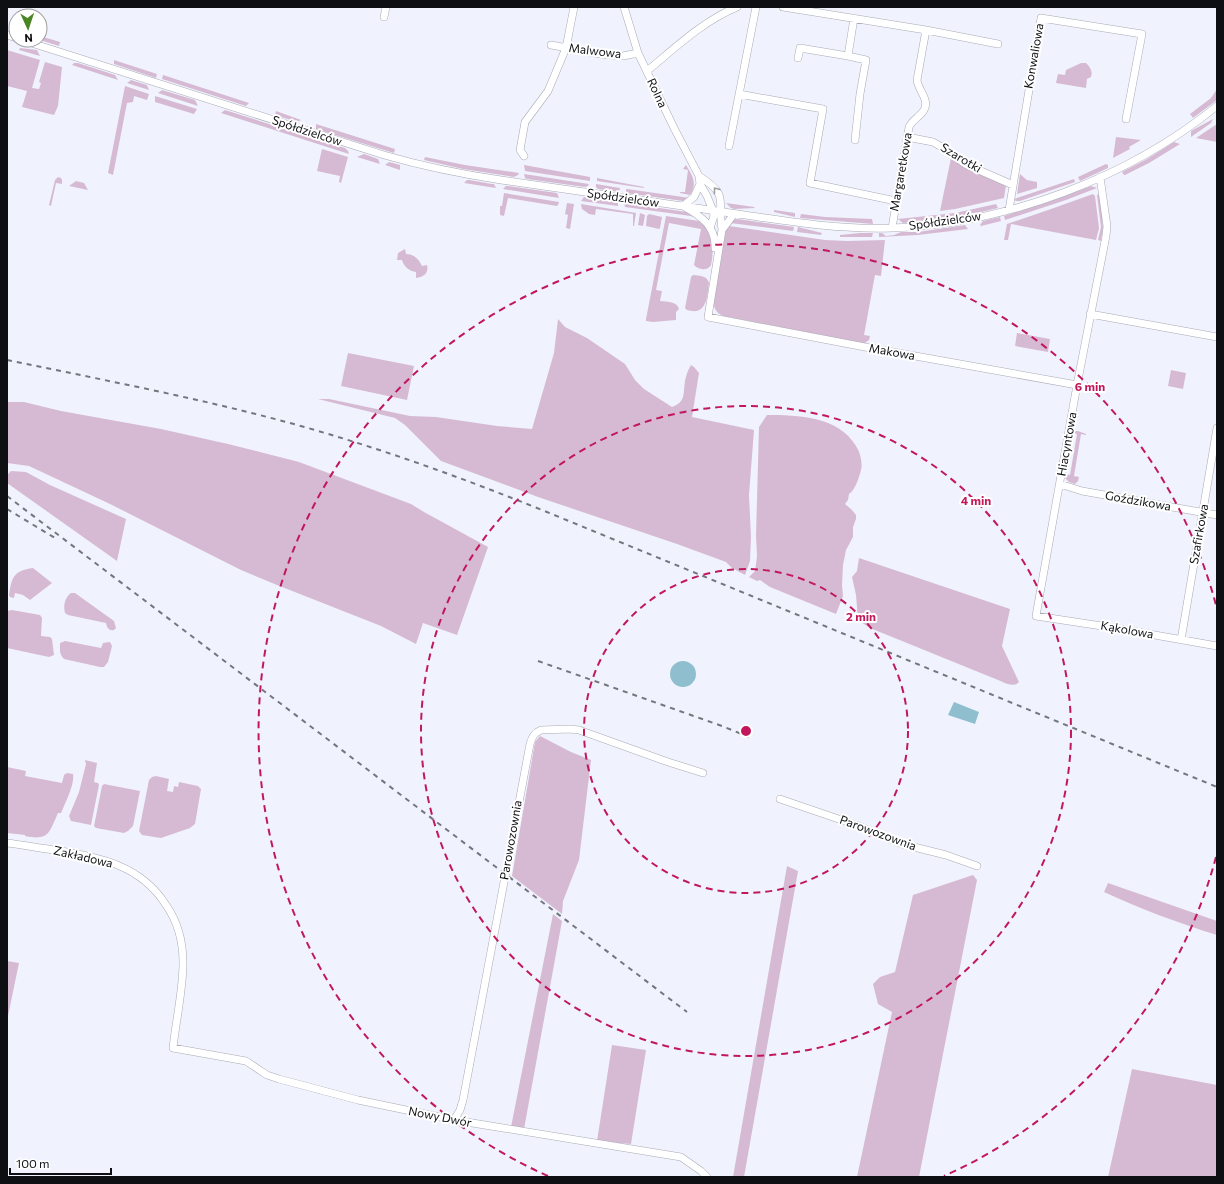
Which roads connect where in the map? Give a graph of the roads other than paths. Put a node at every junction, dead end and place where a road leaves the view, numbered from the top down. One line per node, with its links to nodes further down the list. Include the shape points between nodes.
1 (386, 7): 8 (street)
2 (574, 7): 14 (street)
3 (624, 7): 15 (street, Rolna)
4 (737, 7): 18 (street, via 699,29)
5 (756, 7): 19 (street)
6 (782, 7): 7 (street)
7 (805, 9): 9 (street)
8 (384, 17)
9 (854, 18): 10 (street); 16 (street)
10 (926, 30): 11 (street); 22 (street, Margaretkowa, via 917,80 925,106 911,122)
11 (998, 44)
12 (551, 45): 14 (street, Malwowa)
13 (47, 48): 31 (street, Spółdzielców, via 401,160 494,179)
14 (566, 48): 15 (street, Malwowa, via 623,56); 25 (street, via 548,91 525,122 520,150)
15 (638, 53): 18 (street, Rolna)
16 (848, 56): 17 (street, via 800,48); 23 (street, via 866,60)
17 (798, 58)
18 (647, 72): 26 (street, Rolna)
19 (739, 94): 24 (street); 30 (street, via 823,109 810,183)
20 (1217, 106): 27 (street, Spółdzielców, via 1165,142)
21 (1126, 119): 29 (street, Konwaliowa, via 1142,34 1041,18)
22 (907, 137): 29 (street, Szarotki, via 936,144 965,164); 30 (street, Margaretkowa)
23 (855, 140)
24 (729, 146)
25 (524, 156)
26 (698, 176): 28 (street, Rolna); 33 (street, Rolna, one-way to 26, via 721,200 717,190)
27 (1100, 177): 32 (street, Spółdzielców); 39 (street, Hiacyntowa, via 1107,226)
28 (700, 184): 31 (street, via 694,198); 33 (street, Rolna)
29 (1013, 185): 32 (street, Konwaliowa)
30 (896, 201): 36 (street, Margaretkowa)
31 (683, 206): 33 (street, Spółdzielców); 35 (street, via 697,214)
32 (1009, 210): 36 (street, Spółdzielców, via 949,223)
33 (717, 211): 34 (street, Spółdzielców); 35 (street); 37 (street)
34 (734, 214): 36 (street, Spółdzielców, via 832,226); 37 (street)
35 (710, 228): 38 (street, via 716,245)
36 (892, 228)
37 (722, 230): 38 (street)
38 (715, 265): 41 (street, Makowa, via 708,317)
39 (1090, 314): 40 (street); 41 (street, Hiacyntowa)
40 (1217, 337)
41 (1077, 385): 43 (street, Hiacyntowa)
42 (1217, 428): 44 (street, Szafirkowa)
43 (1060, 484): 44 (street, Goździkowa, via 1082,491); 46 (street, Hiacyntowa)
44 (1202, 512): 45 (street, Goździkowa); 47 (street, Szafirkowa)
45 (1217, 515)
46 (1036, 616): 47 (street, Kąkolowa)
47 (1181, 640): 48 (street, Kąkolowa)
48 (1217, 646)
49 (703, 773): 54 (street, Parowozownia, via 579,730 541,730 532,737 463,1100)
50 (780, 799): 52 (street, Parowozownia, via 859,826 902,844)
51 (7, 843): 53 (street, Zakładowa, via 73,853 111,862 142,879 163,899 175,920 183,952)
52 (977, 866)
53 (173, 1048): 54 (street, Nowy Dwór, via 246,1061 279,1079 358,1100)
54 (454, 1120): 55 (street, Nowy Dwór, via 681,1157)
55 (701, 1174): 56 (street, Nowy Dwór)
56 (708, 1177)

